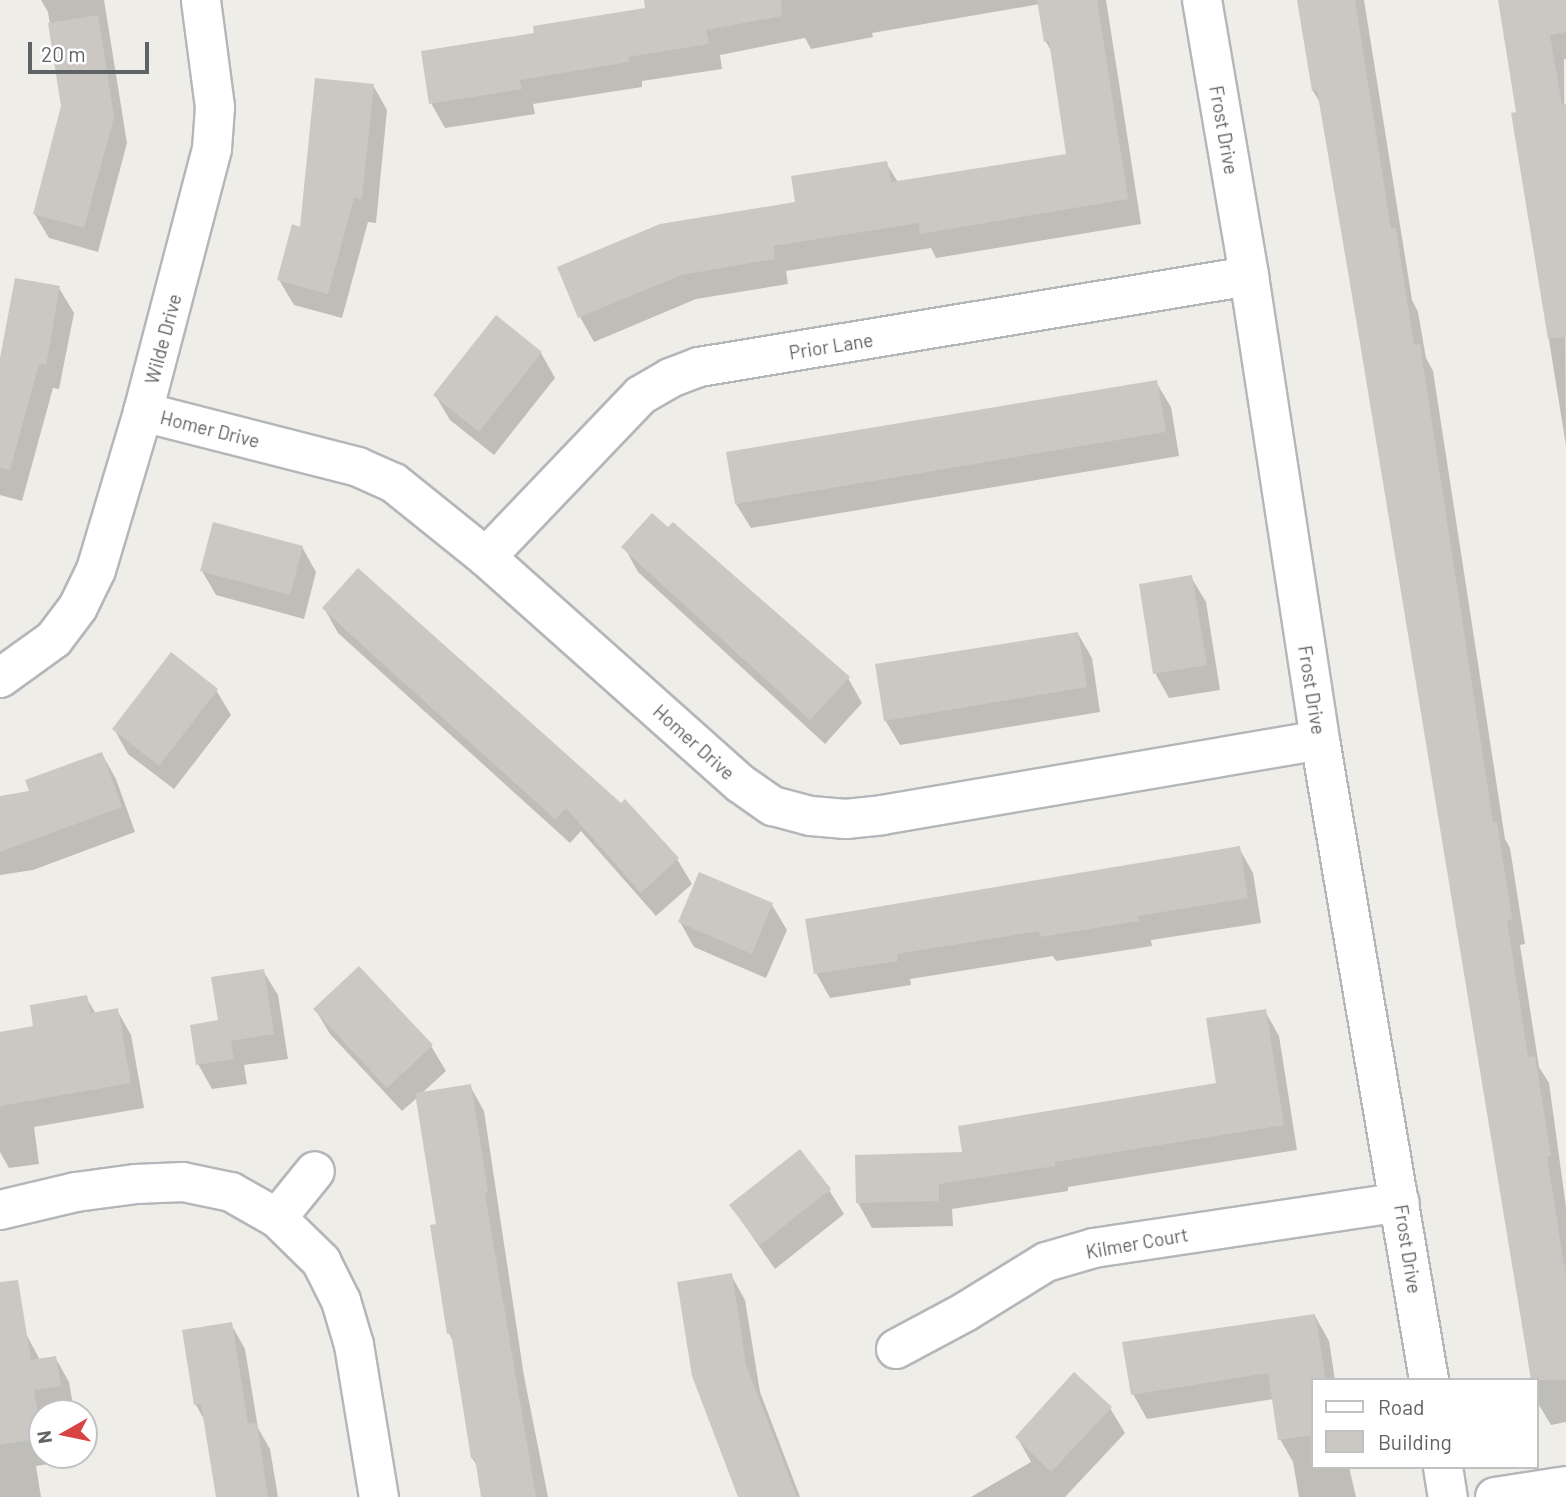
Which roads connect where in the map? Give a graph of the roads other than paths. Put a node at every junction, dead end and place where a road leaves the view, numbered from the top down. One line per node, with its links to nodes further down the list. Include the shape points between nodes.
1 (201, 0): 4 (street, Wilde Drive, via 215,107 212,149)
2 (1202, 0): 3 (street, Frost Drive)
3 (1249, 276): 5 (street, Prior Lane, via 699,368 670,378 641,395); 7 (street, Frost Drive)
4 (143, 412): 5 (street, Homer Drive, via 358,467 394,483); 6 (street, Wilde Drive, via 96,570 78,607 54,639)
5 (486, 557): 7 (street, Homer Drive, via 741,784 773,806 811,816 846,819 882,814)
6 (0, 678)
7 (1320, 740): 9 (street, Frost Drive)
8 (314, 1171): 11 (street)
9 (1400, 1202): 12 (street, Kilmer Court, via 1094,1248 1046,1262); 13 (street, Frost Drive)
10 (0, 1210): 11 (street, via 76,1192 183,1182 231,1192)
11 (276, 1218): 16 (street, via 321,1261 341,1301 354,1345)
12 (896, 1349)
13 (1429, 1378)
14 (1443, 1469): 17 (street)
15 (1566, 1486): 18 (street)
16 (379, 1497)
17 (1448, 1497)
18 (1495, 1497)

